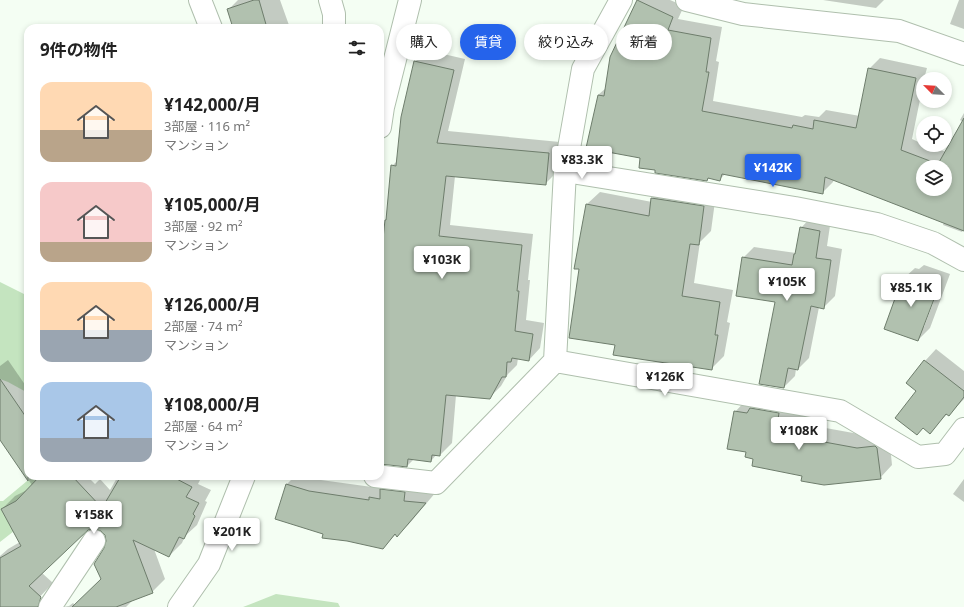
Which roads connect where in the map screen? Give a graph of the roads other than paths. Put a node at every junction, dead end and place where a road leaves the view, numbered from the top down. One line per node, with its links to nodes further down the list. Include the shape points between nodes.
1 (200, 0): 6 (street)
2 (330, 0): 7 (street)
3 (410, 0): 9 (street)
4 (621, 0): 10 (street, via 583,69)
5 (687, 0): 8 (street, via 743,14 899,31)
6 (209, 24)
7 (334, 24)
8 (964, 54)
9 (384, 103)
10 (565, 171): 11 (street, via 878,224 932,243); 12 (street)
11 (964, 260)
12 (555, 361): 13 (street, via 840,411 918,457 945,454); 14 (street, via 436,483)
13 (964, 429)
14 (384, 477)
15 (242, 480): 18 (street, via 209,564)
16 (94, 541): 17 (street)
17 (50, 607)
18 (179, 607)

